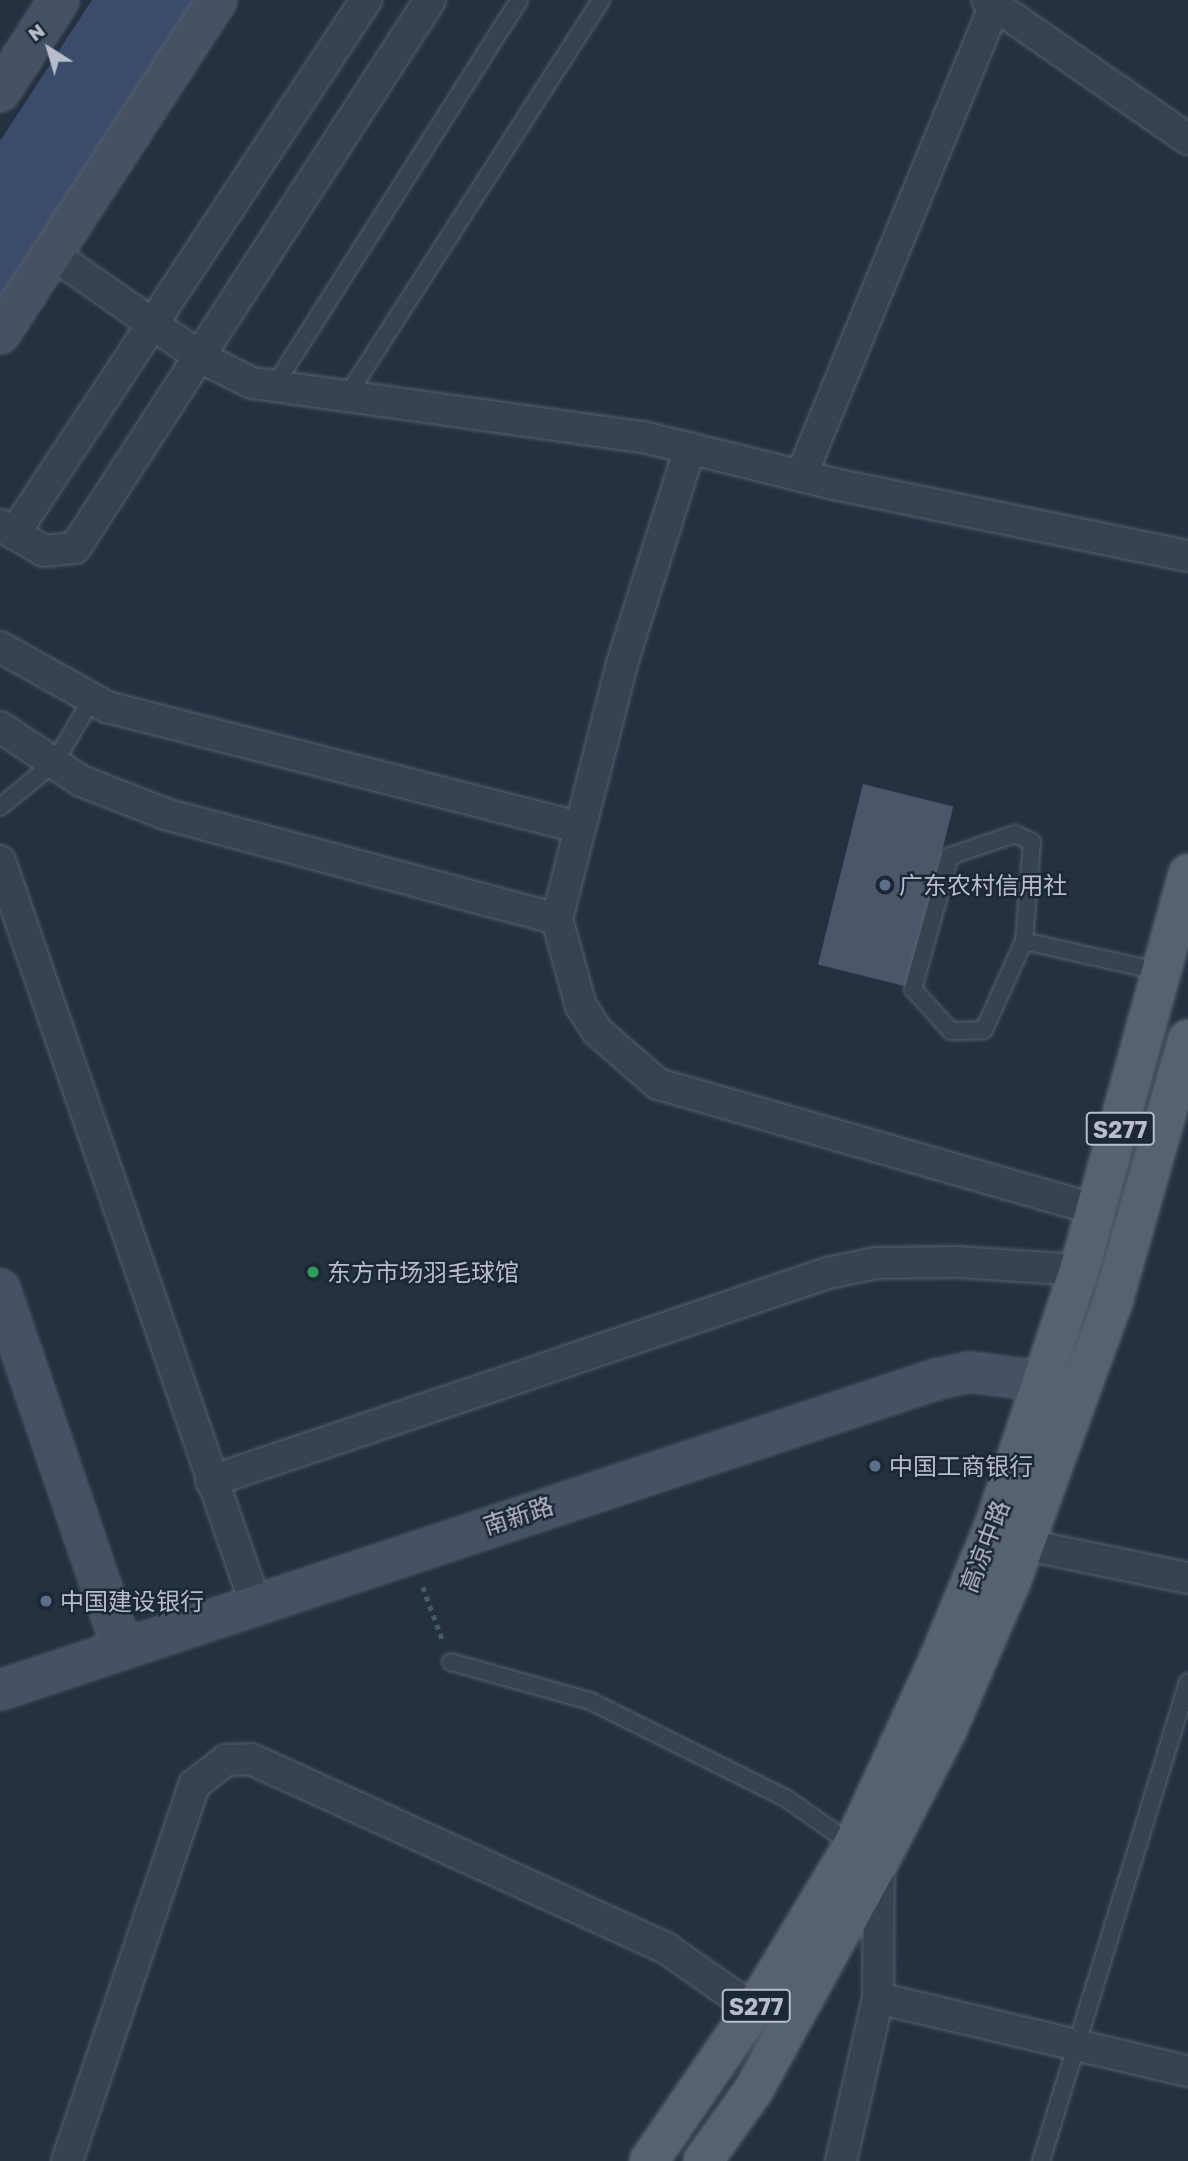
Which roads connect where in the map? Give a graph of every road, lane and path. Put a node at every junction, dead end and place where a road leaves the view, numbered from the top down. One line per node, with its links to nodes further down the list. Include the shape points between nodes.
1 (59, 0): 8 (street)
2 (217, 0): 10 (street)
3 (366, 0): 11 (street)
4 (430, 0): 13 (street)
5 (519, 0): 14 (lane)
6 (601, 0): 15 (lane)
7 (993, 2): 9 (street); 17 (street)
8 (0, 92)
9 (1188, 139)
10 (51, 253): 11 (street); 12 (street)
11 (151, 322): 13 (street); 18 (street)
12 (0, 334)
13 (200, 357): 14 (street); 18 (street, via 75,548 54,554)
14 (273, 388): 15 (street)
15 (345, 399): 16 (street)
16 (690, 448): 17 (street); 25 (street)
17 (801, 475): 19 (street)
18 (7, 529)
19 (1188, 556)
20 (0, 647): 21 (street)
21 (91, 701): 23 (lane); 25 (street)
22 (0, 727): 23 (street)
23 (54, 763): 24 (lane); 28 (street, via 165,814)
24 (0, 807)
25 (578, 827): 28 (street)
26 (0, 861): 36 (street)
27 (1188, 874): 30 (main road, 高凉中路 / S277)
28 (557, 919): 32 (street, via 581,1006 605,1040 658,1084)
29 (1024, 941): 29 (lane, via 1032,842 1015,834 980,841 950,856 913,989 951,1031 984,1030); 30 (lane)
30 (1164, 972): 32 (main road, 高凉中路 / S277)
31 (1186, 1054): 37 (main road, 高凉中路 / S277, via 1114,1298)
32 (1097, 1210): 33 (main road, 高凉中路 / S277)
33 (1079, 1270): 35 (main road, 高凉中路 / S277); 36 (street, via 958,1262 876,1263 828,1273)
34 (0, 1289): 41 (street)
35 (1042, 1381): 38 (street, 南新路, via 957,1373); 45 (main road, 高凉中路 / S277, via 985,1546)
36 (211, 1481): 40 (street)
37 (1027, 1545): 39 (street); 45 (main road, 高凉中路 / S277, via 947,1730)
38 (410, 1551): 40 (street, 南新路); 42 (path)
39 (1188, 1578)
40 (255, 1603): 41 (street, 南新路)
41 (122, 1648): 44 (street, 南新路)
42 (451, 1662): 45 (lane, via 590,1702 787,1799)
43 (1188, 1682): 48 (lane)
44 (0, 1690)
45 (866, 1853): 46 (street); 47 (main road, 高凉中路 / S277); 52 (main road, 高凉中路 / S277, via 753,2091)
46 (878, 1998): 48 (street); 53 (street)
47 (753, 2009): 50 (street, via 667,1948 251,1759 226,1760 194,1785); 51 (main road, 高凉中路 / S277)
48 (1075, 2049): 49 (street); 54 (lane)
49 (1188, 2071)
50 (67, 2161)
51 (649, 2161)
52 (703, 2161)
53 (841, 2161)
54 (1041, 2161)

